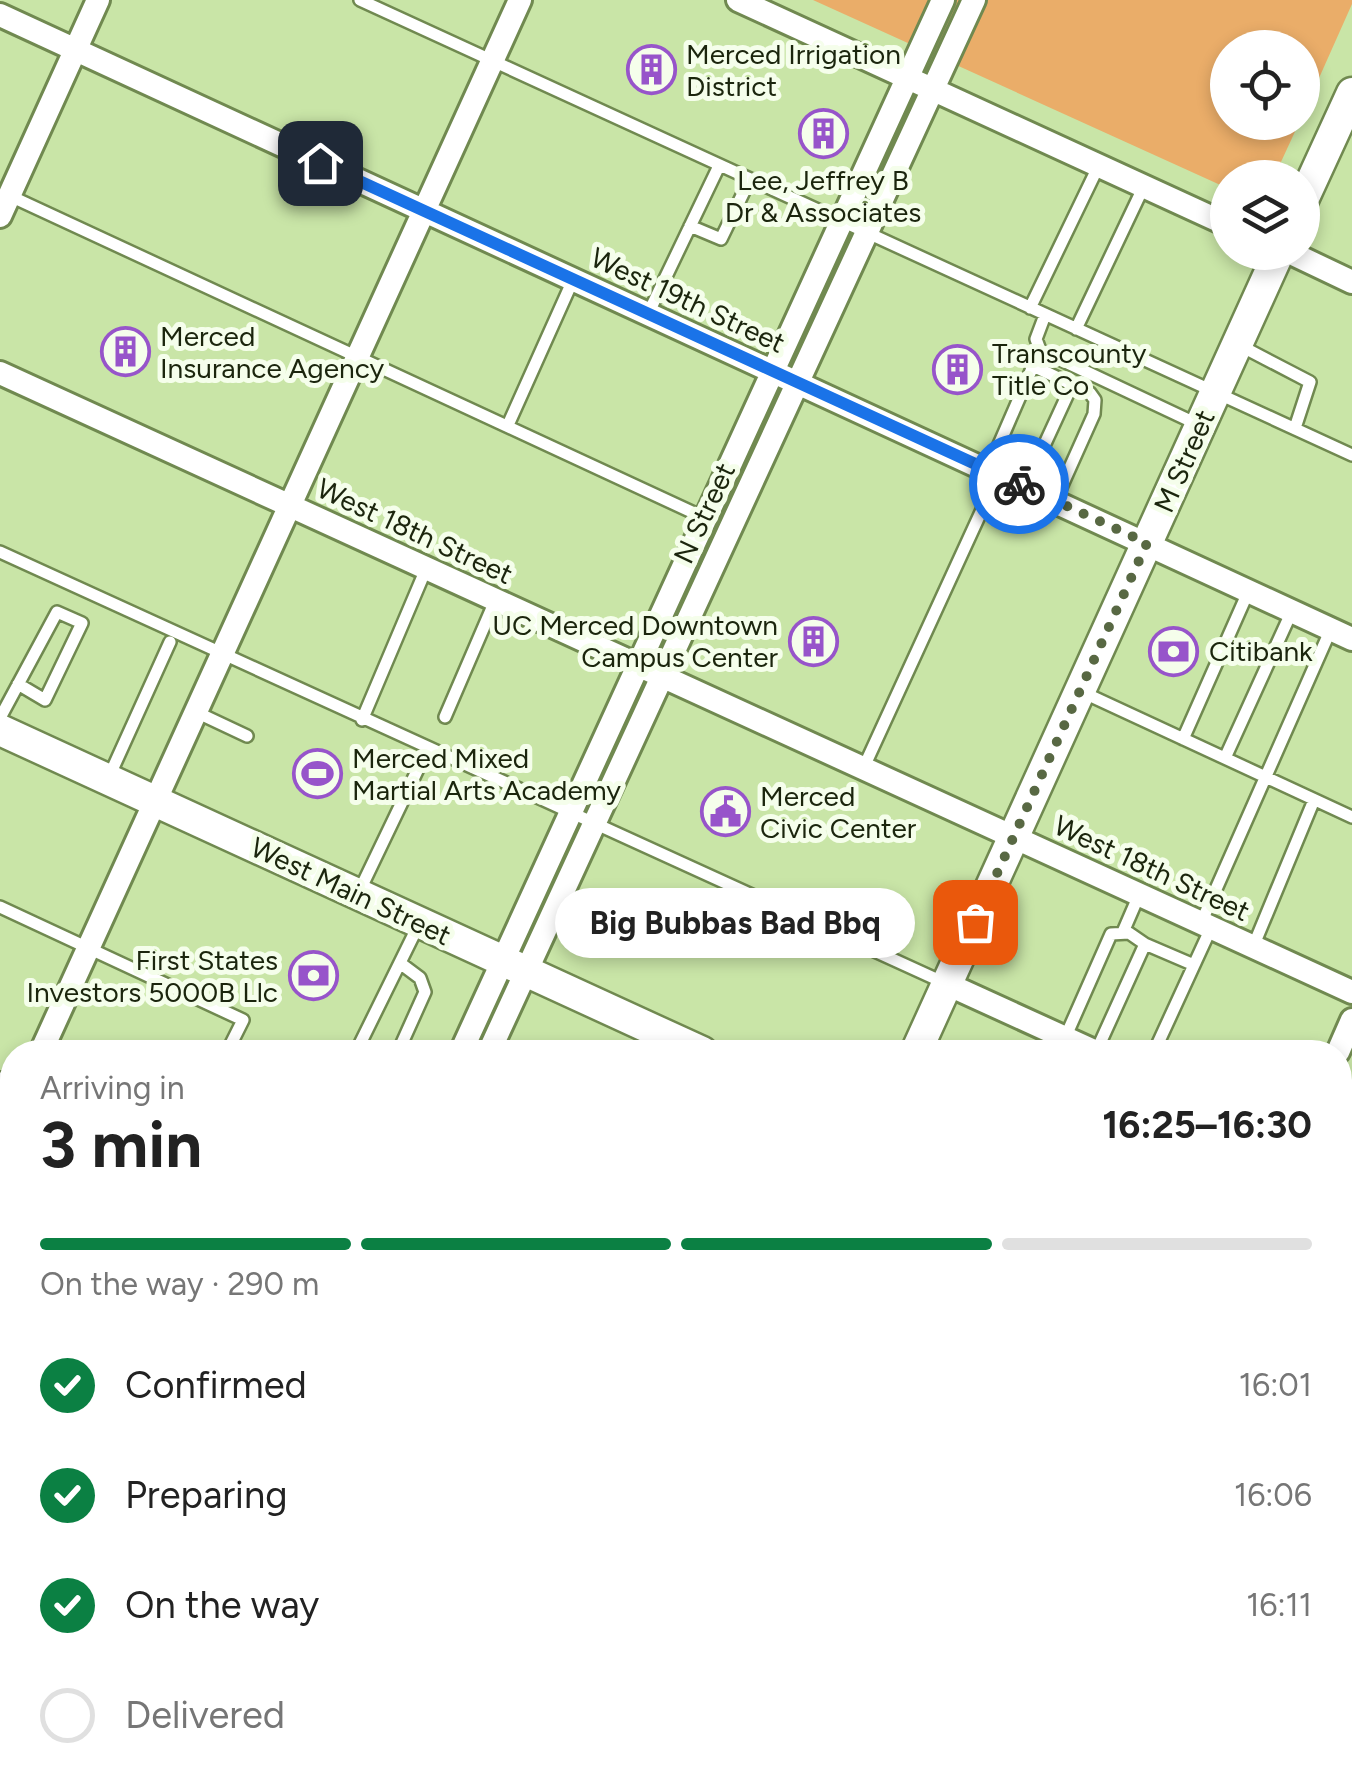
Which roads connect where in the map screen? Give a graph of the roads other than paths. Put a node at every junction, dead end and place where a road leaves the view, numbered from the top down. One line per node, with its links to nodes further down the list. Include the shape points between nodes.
1 (98, 0): 8 (street)
2 (360, 0): 9 (lane)
3 (520, 0): 9 (street)
4 (738, 0): 10 (street)
5 (943, 0): 10 (street, N Street)
6 (974, 0): 11 (street, N Street)
7 (0, 15): 8 (street, West 19th Street)
8 (76, 50): 18 (street); 19 (street, West 19th Street)
9 (493, 61): 15 (lane); 19 (street)
10 (907, 77): 11 (street); 21 (street, N Street)
11 (934, 88): 14 (street); 23 (street, N Street)
12 (1351, 98): 13 (street)
13 (1320, 164)
14 (1099, 165): 17 (street); 28 (lane)
15 (719, 166): 16 (lane); 22 (lane)
16 (749, 181): 21 (lane); 22 (lane, via 721,239)
17 (1144, 186): 20 (street); 31 (lane)
18 (3, 201): 34 (lane)
19 (424, 211): 26 (street, West 19th Street); 34 (street)
20 (1210, 216)
21 (841, 223): 23 (lane); 36 (street, N Street)
22 (690, 226): 29 (lane)
23 (867, 234): 28 (lane); 38 (street, N Street)
24 (1320, 267): 27 (street)
25 (1272, 270): 32 (street, M Street)
26 (573, 280): 29 (street, West 19th Street); 41 (lane)
27 (1352, 282)
28 (1030, 308): 30 (lane)
29 (648, 314): 36 (street, West 19th Street)
30 (1044, 315): 31 (lane); 33 (lane, via 1036,339)
31 (1076, 329): 40 (lane)
32 (1238, 345): 40 (street, M Street); 43 (lane, via 1310,382)
33 (1040, 350): 35 (lane); 42 (lane)
34 (358, 355): 41 (lane); 48 (street)
35 (1033, 366): 39 (lane); 45 (lane)
36 (774, 372): 38 (street, West 19th Street); 49 (street, N Street)
37 (0, 374): 48 (street, West 18th Street)
38 (797, 383): 45 (street, West 19th Street); 60 (street, N Street)
39 (1072, 385): 46 (lane); 47 (lane, via 1090,393 1094,414)
40 (1216, 392): 42 (street, M Street); 43 (lane)
41 (508, 425): 49 (lane)
42 (1201, 426): 50 (street, M Street)
43 (1295, 428): 44 (lane)
44 (1352, 454)
45 (993, 473): 46 (street, West 19th Street); 72 (lane)
46 (1024, 487): 47 (street, West 19th Street)
47 (1054, 501): 50 (street, West 19th Street)
48 (288, 506): 52 (street, West 18th Street); 58 (street)
49 (707, 518): 59 (street, N Street)
50 (1147, 543): 53 (street, West 19th Street); 62 (street, M Street)
51 (0, 552): 58 (lane)
52 (426, 569): 54 (street, West 18th Street); 66 (lane)
53 (1249, 590): 55 (street, West 19th Street); 69 (lane)
54 (496, 600): 59 (street, West 18th Street); 64 (lane)
55 (1292, 610): 56 (street, West 19th Street); 71 (lane)
56 (1341, 634): 73 (lane)
57 (170, 642): 74 (lane)
58 (224, 652): 63 (street); 66 (lane)
59 (638, 666): 60 (street, West 18th Street); 77 (street, N Street)
60 (662, 676): 72 (street, West 18th Street); 79 (street, N Street)
61 (18, 684): 61 (lane, via 57,612 82,623 44,700); 65 (lane)
62 (1080, 691): 69 (lane); 80 (street, M Street)
63 (196, 712): 68 (lane); 76 (street)
64 (445, 717)
65 (0, 718)
66 (362, 720): 70 (lane)
67 (0, 730): 74 (street, West Main Street)
68 (247, 736)
69 (1183, 739): 71 (lane)
70 (428, 748): 77 (lane); 81 (lane)
71 (1225, 758): 73 (lane)
72 (863, 768): 80 (street, West 18th Street)
73 (1268, 778): 75 (lane); 85 (lane)
74 (108, 779): 76 (street, West Main Street)
75 (1314, 800): 78 (lane); 88 (lane)
76 (155, 801): 81 (street, West Main Street); 89 (street)
77 (570, 810): 79 (lane); 92 (street, N Street)
78 (1352, 817)
79 (596, 822): 92 (street, N Street); 93 (lane)
80 (1014, 837): 82 (street, West 18th Street); 93 (street, M Street)
81 (358, 894): 84 (street, West Main Street)
82 (1139, 895): 85 (street, West 18th Street); 86 (lane)
83 (0, 907): 89 (lane)
84 (420, 922): 90 (lane); 92 (street, West Main Street)
85 (1206, 926): 88 (street, West 18th Street); 91 (lane)
86 (1117, 933): 87 (lane); 95 (lane)
87 (1146, 944): 91 (lane); 105 (lane)
88 (1252, 946): 94 (street, West 18th Street)
89 (88, 948): 96 (street); 97 (lane, via 243,1020)
90 (400, 963): 98 (lane); 99 (lane, via 420,978 425,992)
91 (1194, 965): 106 (lane)
92 (515, 966): 100 (street, N Street); 101 (street, N Street); 102 (street, West Main Street)
93 (947, 984): 95 (street); 103 (street, M Street)
94 (1352, 992)
95 (1065, 1038): 104 (street)
96 (46, 1040)
97 (233, 1040)
98 (362, 1040)
99 (403, 1040)
100 (469, 1040)
101 (493, 1040)
102 (676, 1040)
103 (921, 1040)
104 (1069, 1040)
105 (1102, 1040)
106 (1160, 1040)

